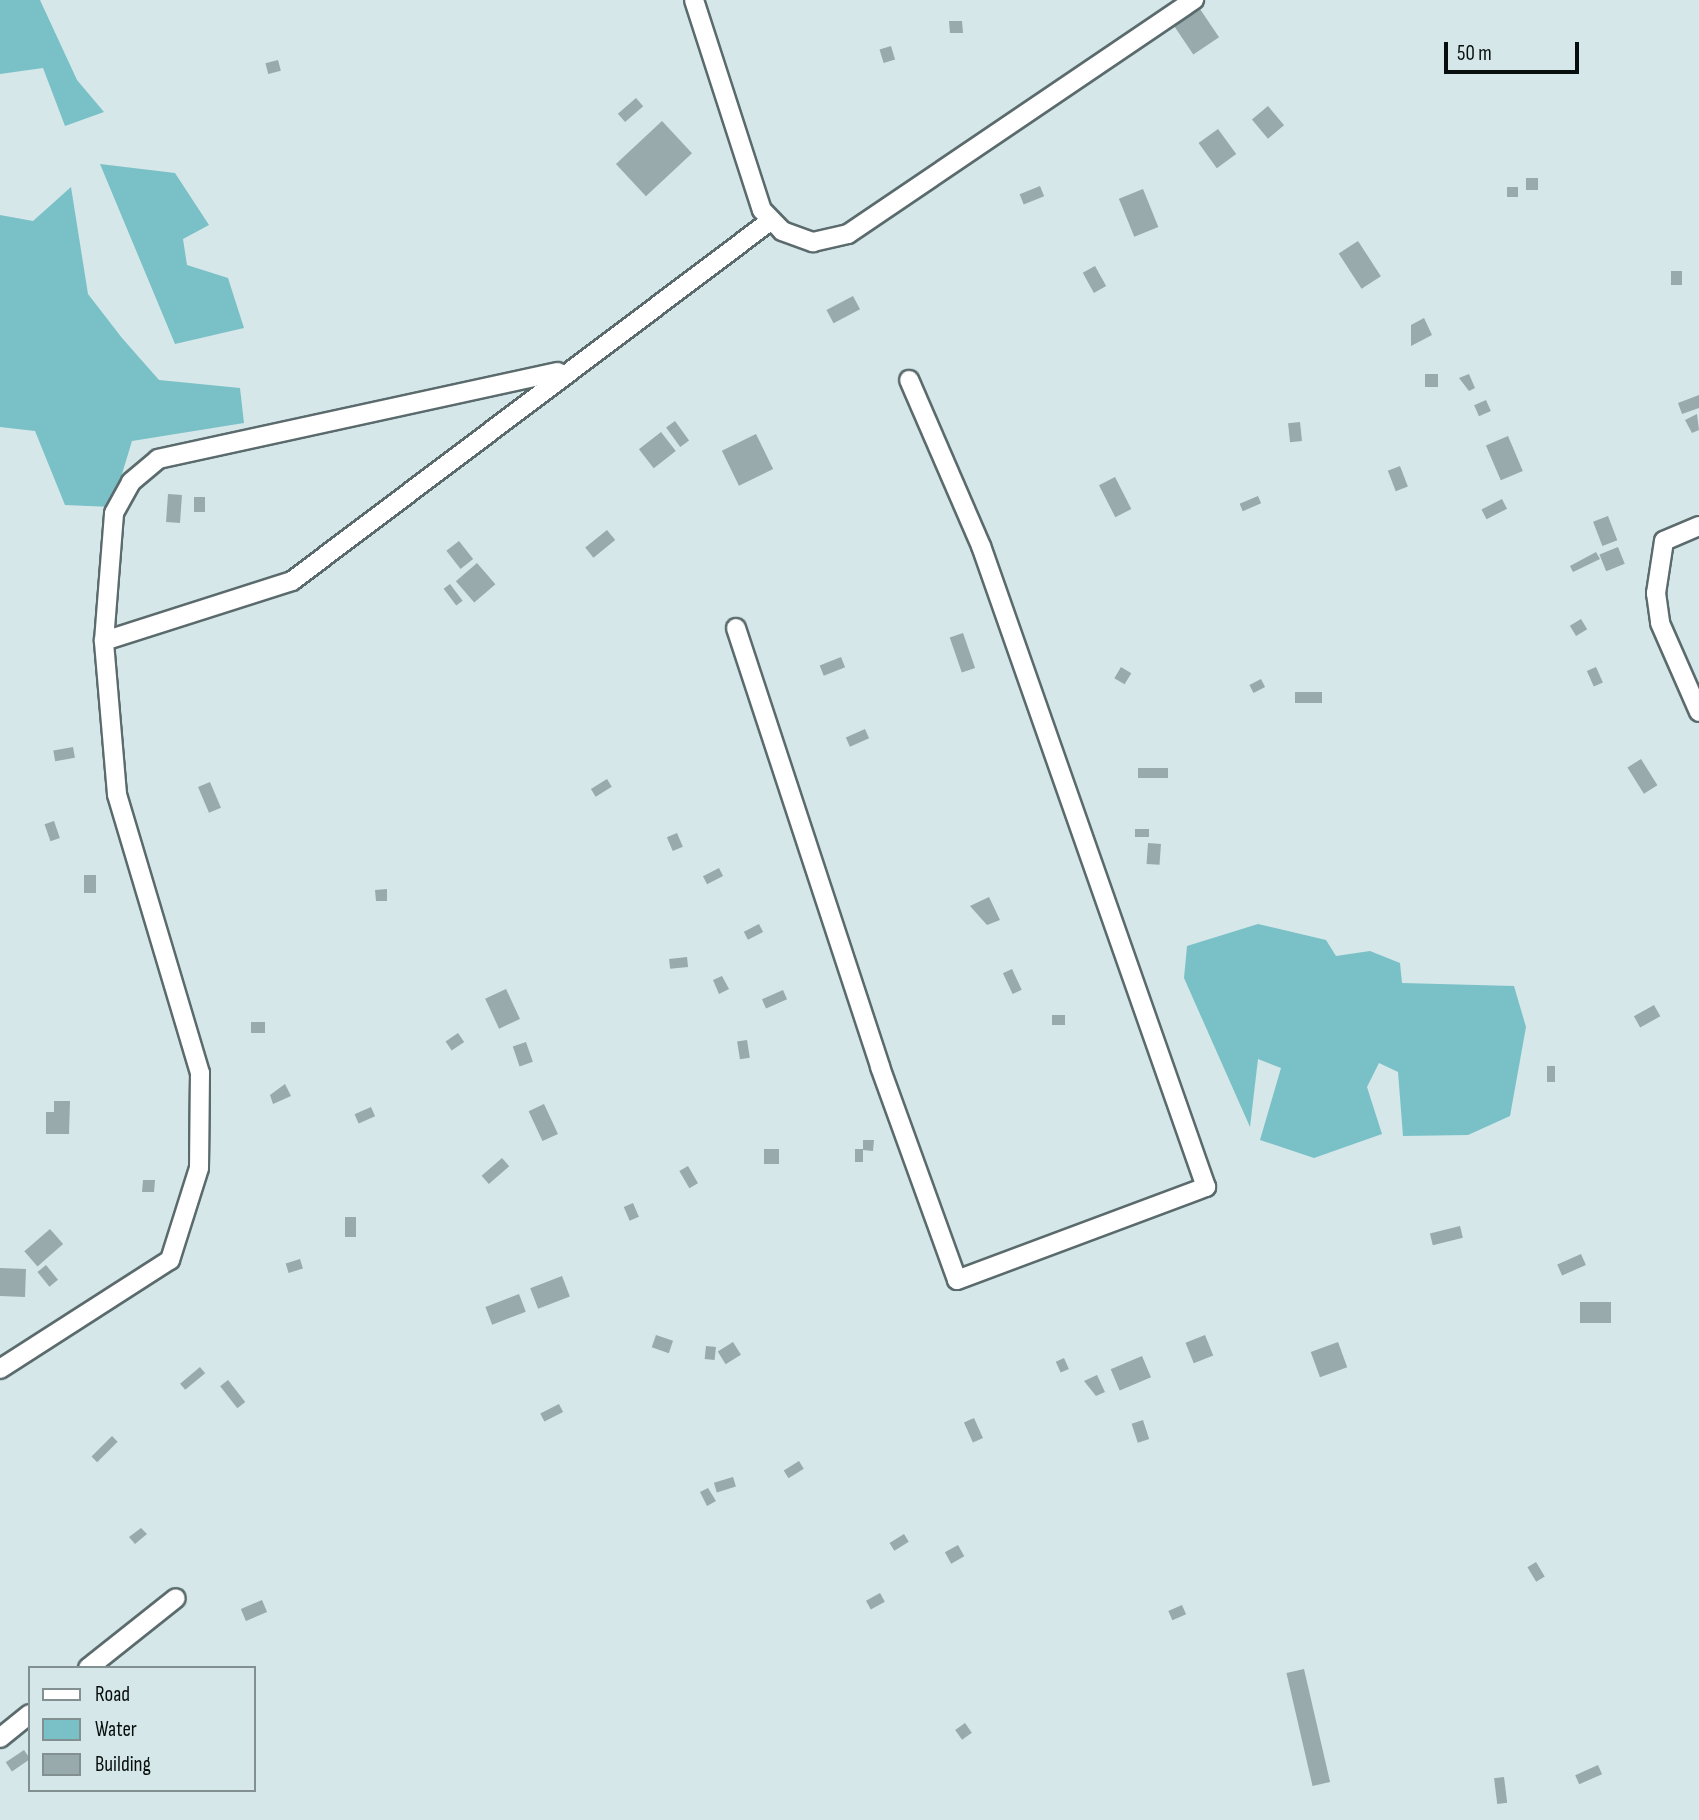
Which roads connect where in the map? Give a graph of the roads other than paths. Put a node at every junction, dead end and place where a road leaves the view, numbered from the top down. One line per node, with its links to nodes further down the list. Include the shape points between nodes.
1 (694, 0): 3 (street)
2 (1194, 0): 3 (street, via 848,234 813,242)
3 (770, 221): 4 (street)
4 (564, 371): 8 (street, via 292,581); 8 (street, via 158,459 131,482 114,513)
5 (909, 380): 7 (street, via 981,546 1206,1187 957,1280 880,1067)
6 (1699, 526): 9 (street, via 1664,541 1656,593 1660,623)
7 (736, 628)
8 (104, 641): 10 (street, via 117,794 200,1073 199,1168 170,1260)
9 (1699, 712)
10 (0, 1369)
11 (176, 1598): 12 (street)
12 (91, 1666)
13 (28, 1716): 14 (street)
14 (0, 1738)

